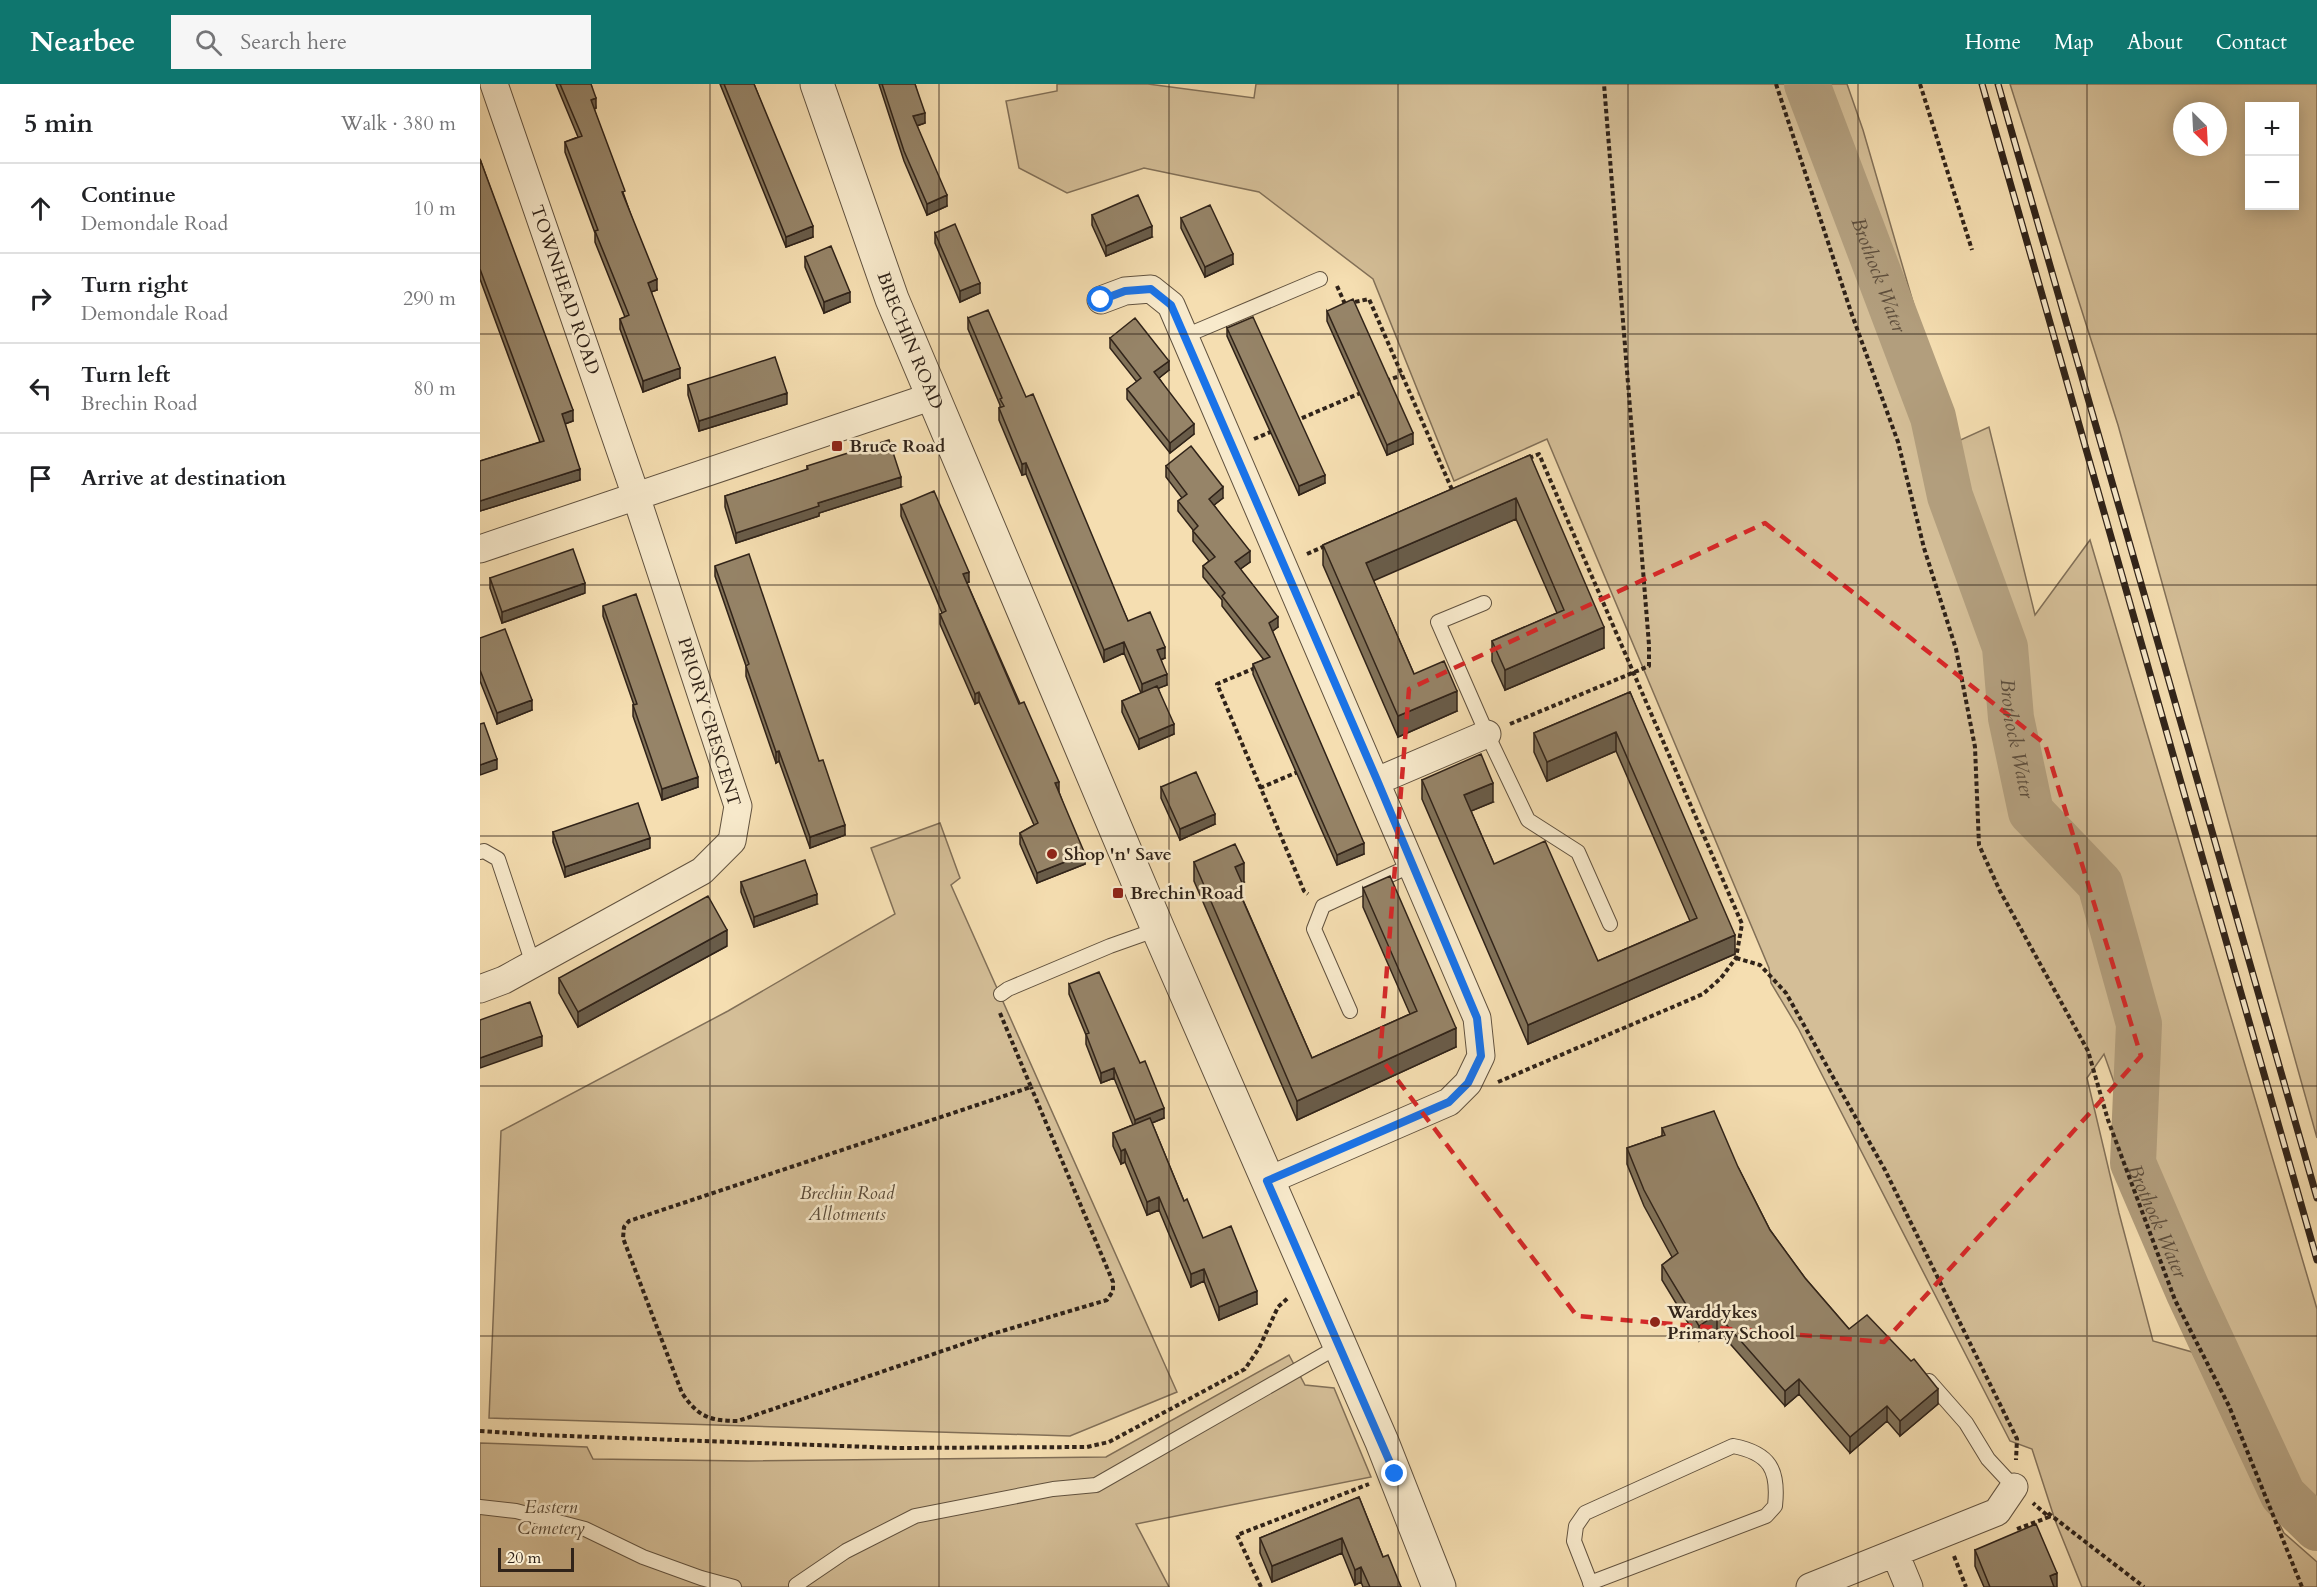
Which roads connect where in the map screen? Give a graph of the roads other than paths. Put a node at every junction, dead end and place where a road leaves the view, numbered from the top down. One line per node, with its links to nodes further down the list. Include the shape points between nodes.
1 (494, 84): 7 (street, TOWNHEAD ROAD)
2 (818, 84): 6 (street, BRECHIN ROAD, via 892,299)
3 (1320, 279): 5 (lane)
4 (1101, 300): 5 (street, via 1125,291 1151,289 1171,305)
5 (1185, 336): 11 (street)
6 (933, 396): 7 (street); 15 (street, BRECHIN ROAD)
7 (636, 496): 8 (street); 16 (street, PRIORY CRESCENT, via 738,806 732,841 702,871)
8 (480, 549)
9 (1484, 603): 10 (lane, via 1438,622)
10 (1487, 734): 11 (street); 14 (lane, via 1528,820 1578,852)
11 (1377, 780): 13 (street)
12 (480, 852): 16 (lane, via 498,859)
13 (1412, 865): 19 (lane, via 1323,906 1314,928); 20 (street, via 1477,1018 1481,1056 1468,1083 1449,1102)
14 (1610, 924)
15 (1158, 929): 18 (lane); 20 (street, BRECHIN ROAD)
16 (533, 964): 17 (street, PRIORY CRESCENT)
17 (480, 989)
18 (1001, 994)
19 (1350, 1011)
20 (1267, 1181): 21 (street, BRECHIN ROAD)
21 (1339, 1346): 27 (lane, via 1096,1485 1053,1489 915,1516 846,1551); 29 (street, BRECHIN ROAD)
22 (1929, 1381): 23 (lane)
23 (2014, 1487): 25 (street, via 1997,1512)
24 (480, 1507): 28 (lane, via 516,1511 585,1529 643,1557)
25 (1895, 1553): 30 (street); 31 (street)
26 (1591, 1585): 26 (lane, via 1574,1541 1576,1526 1585,1513 1733,1446 1752,1449 1765,1459 1777,1487 1775,1506 1766,1516)
27 (795, 1586)
28 (734, 1587)
29 (1439, 1587)
30 (1810, 1587)
31 (1909, 1587)

